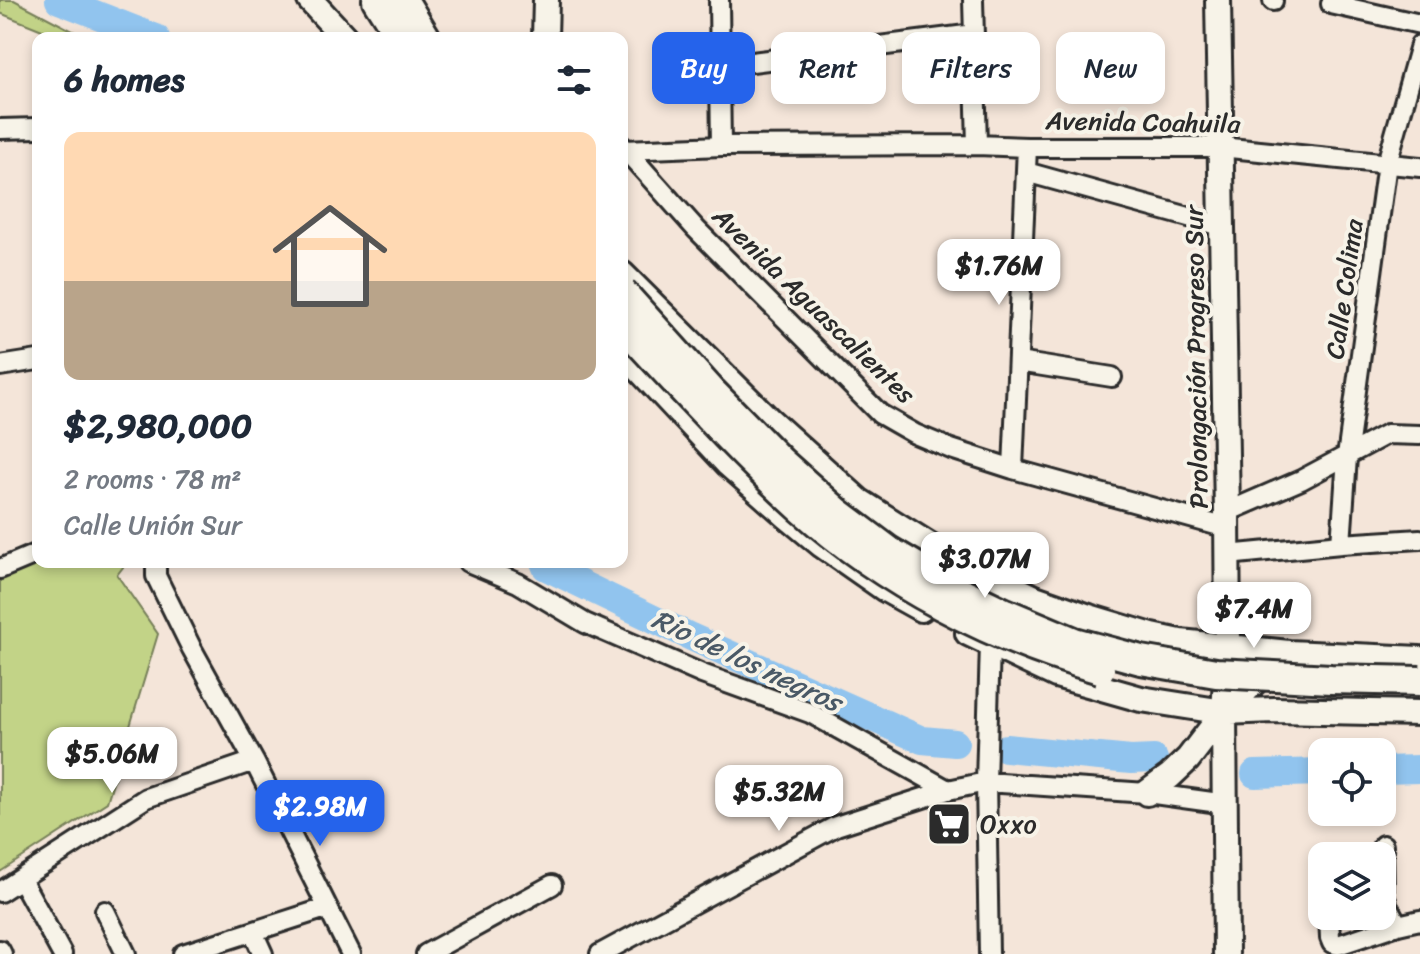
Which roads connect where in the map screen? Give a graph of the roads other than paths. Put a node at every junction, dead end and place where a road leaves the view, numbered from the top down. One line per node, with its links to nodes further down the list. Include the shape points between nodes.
1 (310, 0): 10 (street)
2 (377, 0): 11 (main road)
3 (403, 0): 12 (main road)
4 (546, 0): 13 (street)
5 (719, 0): 14 (street)
6 (973, 0): 15 (street)
7 (1218, 0): 26 (street, Prolongación Progreso Sur)
8 (1331, 4): 9 (street)
9 (1420, 24)
10 (339, 32)
11 (397, 32)
12 (422, 32)
13 (545, 32)
14 (719, 32)
15 (974, 32)
16 (902, 43): 18 (street)
17 (1420, 45): 29 (street, Calle Colima)
18 (755, 62)
19 (720, 104): 24 (street)
20 (976, 104): 23 (street)
21 (32, 128): 22 (street)
22 (0, 129)
23 (977, 145): 24 (street, Avenida Coahuila); 25 (street, Avenida Coahuila)
24 (721, 146): 27 (street, Avenida Coahuila)
25 (1027, 147): 26 (street, Avenida Coahuila); 31 (street)
26 (1220, 147): 29 (street, Avenida Coahuila); 32 (street, Prolongación Progreso Sur)
27 (628, 148)
28 (628, 152): 43 (street, Avenida Aguascalientes, via 696,229 880,414 951,449)
29 (1387, 163): 30 (street, Avenida Coahuila); 42 (street, Calle Colima)
30 (1420, 167)
31 (1026, 172): 32 (street); 38 (street)
32 (1221, 226): 44 (street, Prolongación Progreso Sur)
33 (628, 280): 47 (street, via 859,501)
34 (628, 299): 62 (main road, bridge, via 761,442 837,512 889,551 1005,613 1074,642 1216,673)
35 (628, 330): 64 (main road, bridge, via 802,509 865,559 977,623 1057,657 1137,679 1206,689)
36 (628, 357): 54 (street, via 728,464 822,545)
37 (32, 361): 39 (street)
38 (1018, 362): 40 (street); 43 (street)
39 (0, 366)
40 (1112, 377)
41 (1420, 435): 42 (street, via 1387,434)
42 (1347, 457): 44 (street); 46 (street, Calle Colima)
43 (1013, 469): 44 (street, Avenida Aguascalientes)
44 (1227, 520): 48 (street, Prolongación Progreso Sur)
45 (1420, 539): 46 (street)
46 (1341, 544): 48 (street)
47 (940, 552): 53 (street); 54 (street, via 947,567 944,592)
48 (1227, 555): 57 (street, Prolongación Progreso Sur)
49 (32, 556): 51 (street)
50 (482, 568): 72 (street, via 585,623 810,713)
51 (0, 569)
52 (156, 569): 70 (street, via 192,649)
53 (1035, 598): 55 (street); 56 (street, via 998,620)
54 (915, 606): 56 (street)
55 (1180, 642): 57 (street); 61 (street)
56 (990, 644): 65 (street, via 1056,675); 71 (street)
57 (1228, 646): 58 (street); 61 (street); 63 (street); 67 (street, Prolongación Progreso Sur)
58 (1289, 653): 59 (street); 63 (street)
59 (1367, 657): 60 (street); 68 (street)
60 (1420, 659)
61 (1202, 674): 65 (street); 67 (street)
62 (1420, 681)
63 (1251, 685): 66 (street); 67 (street)
64 (1420, 698)
65 (1175, 704): 67 (street)
66 (1274, 710): 67 (street); 68 (street)
67 (1224, 712): 73 (street, via 1188,759); 74 (street, Prolongación Progreso Sur)
68 (1365, 712): 69 (street)
69 (1420, 713)
70 (254, 761): 75 (street, via 146,798); 78 (street)
71 (986, 782): 72 (street); 73 (street); 93 (street)
72 (948, 790): 92 (street, via 836,826)
73 (1147, 793): 74 (street)
74 (1226, 804): 94 (street, Prolongación Progreso Sur)
75 (21, 879): 77 (street); 86 (street)
76 (552, 885): 91 (street)
77 (0, 892)
78 (326, 908): 85 (street); 90 (street)
79 (105, 911): 87 (street)
80 (1420, 920): 82 (street)
81 (1396, 921): 82 (street)
82 (1398, 925)
83 (1330, 930): 84 (street, via 1332,943 1338,945)
84 (1383, 930)
85 (253, 932): 88 (street); 89 (street)
86 (62, 954)
87 (126, 954)
88 (183, 954)
89 (263, 954)
90 (351, 954)
91 (426, 954)
92 (600, 954)
93 (989, 954)
94 (1226, 954)

